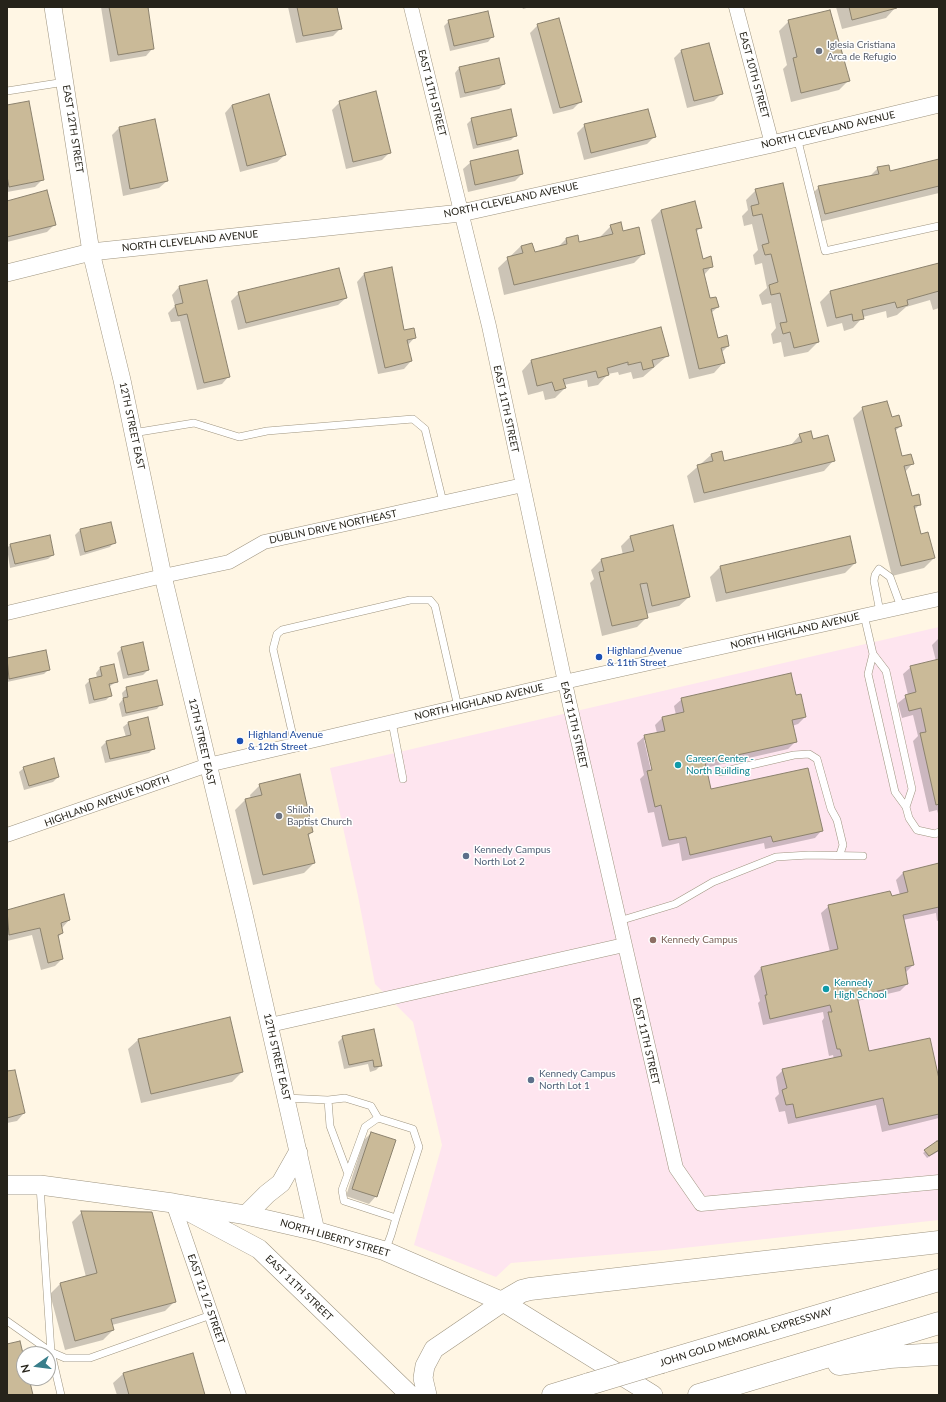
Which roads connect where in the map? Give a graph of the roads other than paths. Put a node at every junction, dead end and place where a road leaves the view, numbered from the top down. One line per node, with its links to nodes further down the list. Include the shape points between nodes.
1 (53, 7): 4 (street, EAST 12TH STREET)
2 (411, 7): 9 (street, EAST 11TH STREET)
3 (736, 7): 8 (street, EAST 10TH STREET)
4 (65, 82): 5 (lane); 11 (street, EAST 12TH STREET)
5 (7, 91)
6 (939, 104): 7 (street, NORTH CLEVELAND AVENUE)
7 (797, 137): 8 (street, NORTH CLEVELAND AVENUE); 10 (lane, via 825,251)
8 (772, 144): 9 (street, NORTH CLEVELAND AVENUE)
9 (461, 213): 11 (street, NORTH CLEVELAND AVENUE); 14 (street, EAST 11TH STREET, via 489,326)
10 (939, 226)
11 (91, 252): 12 (street, NORTH CLEVELAND AVENUE); 13 (street, 12TH STREET EAST)
12 (7, 273)
13 (133, 434): 15 (lane, via 194,423 238,436 267,431 413,419 425,429); 16 (street, 12TH STREET EAST)
14 (523, 485): 15 (street, DUBLIN DRIVE NORTHEAST); 23 (street, EAST 11TH STREET)
15 (443, 502): 16 (street, DUBLIN DRIVE NORTHEAST, via 264,542 229,562)
16 (163, 576): 20 (street, DUBLIN DRIVE NORTHEAST); 27 (street, 12TH STREET EAST)
17 (939, 599): 18 (street, NORTH HIGHLAND AVENUE)
18 (901, 607): 19 (street, NORTH HIGHLAND AVENUE); 19 (lane, via 890,577 879,569 874,581)
19 (880, 612): 21 (street, NORTH HIGHLAND AVENUE)
20 (7, 613)
21 (864, 615): 22 (lane); 23 (street, NORTH HIGHLAND AVENUE)
22 (872, 654): 30 (lane, via 868,674 895,792); 30 (lane, via 886,671 912,789)
23 (564, 682): 24 (street, NORTH HIGHLAND AVENUE); 35 (street, EAST 11TH STREET)
24 (458, 707): 25 (street, NORTH HIGHLAND AVENUE); 26 (lane, via 435,606 430,600 410,600 282,630 277,634 273,649)
25 (392, 722): 26 (street, NORTH HIGHLAND AVENUE); 29 (lane)
26 (295, 745): 27 (street, NORTH HIGHLAND AVENUE)
27 (208, 765): 32 (street, HIGHLAND AVENUE NORTH); 37 (street, 12TH STREET EAST)
28 (721, 772): 33 (lane, via 794,755 809,754 817,759 831,809 837,820 843,845)
29 (403, 779)
30 (906, 807): 31 (lane, via 909,818 917,830 935,834)
31 (939, 832)
32 (7, 835)
33 (840, 854): 34 (lane); 35 (lane, via 776,857 714,882 675,904)
34 (863, 856)
35 (619, 921): 36 (street, EAST 11TH STREET)
36 (624, 945): 37 (street); 43 (street, EAST 11TH STREET, via 676,1168 701,1204)
37 (270, 1026): 38 (street, 12TH STREET EAST)
38 (286, 1098): 39 (lane); 41 (street, 12TH STREET EAST)
39 (328, 1100): 40 (lane, via 345,1098 371,1106); 42 (lane, via 330,1126)
40 (378, 1118): 42 (lane, via 365,1127); 48 (lane, via 413,1129 419,1147)
41 (298, 1154): 47 (main road, via 281,1183); 49 (street, 12TH STREET EAST)
42 (348, 1174): 48 (lane, via 342,1190 344,1201)
43 (939, 1182)
44 (7, 1185): 45 (main road, NORTH LIBERTY STREET)
45 (40, 1185): 46 (main road, NORTH LIBERTY STREET); 58 (lane)
46 (172, 1203): 47 (main road, NORTH LIBERTY STREET); 54 (street, EAST 12 1/2 STREET); 66 (main road, EAST 11TH STREET, via 259,1249)
47 (246, 1215): 49 (main road, NORTH LIBERTY STREET)
48 (396, 1218): 51 (lane)
49 (316, 1231): 51 (main road, NORTH LIBERTY STREET)
50 (939, 1242): 53 (highway, via 530,1289)
51 (385, 1251): 53 (main road, NORTH LIBERTY STREET)
52 (939, 1280): 68 (highway, JOHN GOLD MEMORIAL EXPRESSWAY, bridge)
53 (503, 1302): 67 (main road, via 434,1349 425,1366); 69 (main road, NORTH LIBERTY STREET)
54 (211, 1315): 59 (lane, via 90,1358 64,1358); 65 (street, EAST 12 1/2 STREET)
55 (7, 1321): 57 (lane)
56 (939, 1322): 62 (highway)
57 (42, 1346)
58 (51, 1346)
59 (56, 1354)
60 (939, 1354): 62 (highway, via 890,1357)
61 (56, 1374): 64 (lane)
62 (769, 1374): 63 (highway)
63 (702, 1394)
64 (61, 1395)
65 (239, 1395)
66 (410, 1395)
67 (427, 1395)
68 (553, 1395)
69 (653, 1395)

